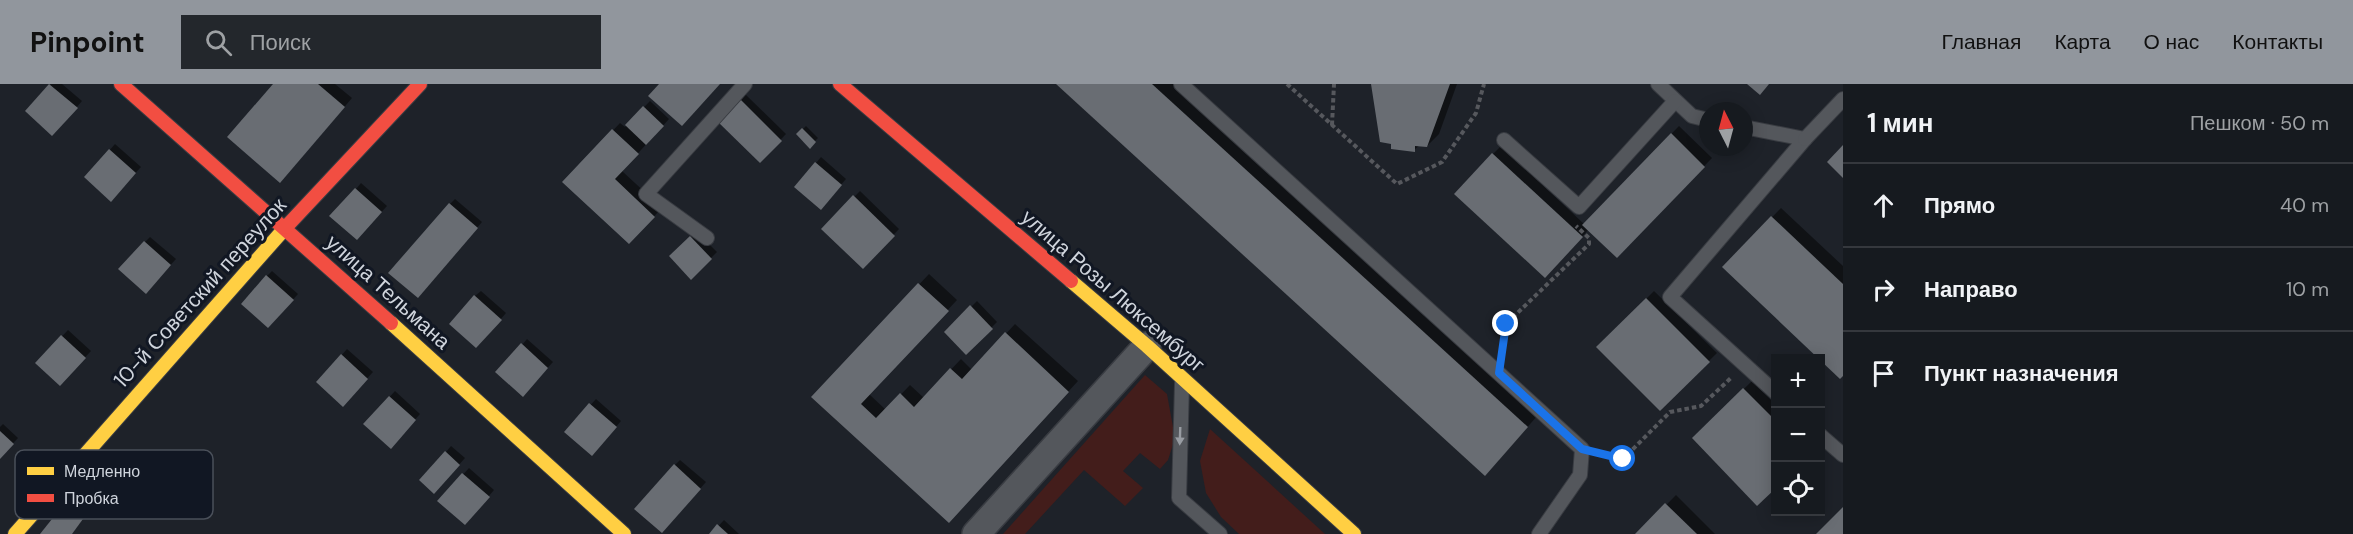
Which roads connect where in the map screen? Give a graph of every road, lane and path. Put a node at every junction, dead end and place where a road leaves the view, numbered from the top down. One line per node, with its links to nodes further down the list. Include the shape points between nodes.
1 (121, 84): 18 (street, улица Тельмана)
2 (420, 84): 18 (street, 10-й Советский переулок)
3 (745, 84): 19 (lane, via 646,194)
4 (840, 84): 20 (street, улица Розы Люксембург)
5 (1181, 84): 21 (lane)
6 (1287, 84): 13 (path)
7 (1334, 84): 13 (path)
8 (1484, 84): 13 (path, via 1476,113 1442,162 1397,184)
9 (1658, 84): 11 (lane)
10 (1843, 99): 15 (lane)
11 (1676, 101): 12 (lane); 17 (lane)
12 (1699, 118)
13 (1332, 125)
14 (1753, 129): 15 (lane)
15 (1805, 139): 24 (lane, via 1670,297)
16 (1504, 140): 17 (lane)
17 (1579, 207): 21 (path, via 1575,226 1589,238 1589,244 1506,324)
18 (285, 228): 27 (street, 10-й Советский переулок); 31 (street, улица Тельмана)
19 (707, 238)
20 (1147, 346): 23 (street, улица Розы Люксембург); 32 (street)
21 (1499, 373): 26 (lane)
22 (1733, 375): 26 (path, via 1701,406 1670,412 1623,459)
23 (1182, 378): 33 (lane, one-way to 33, via 1179,498); 34 (street, улица Розы Люксембург)
24 (1771, 388)
25 (1825, 439): 28 (lane)
26 (1582, 449): 35 (lane, via 1580,475)
27 (89, 450)
28 (1843, 455)
29 (28, 519): 30 (street, 10-й Советский переулок)
30 (15, 534)
31 (624, 534)
32 (976, 534)
33 (1220, 534)
34 (1354, 534)
35 (1539, 534)

